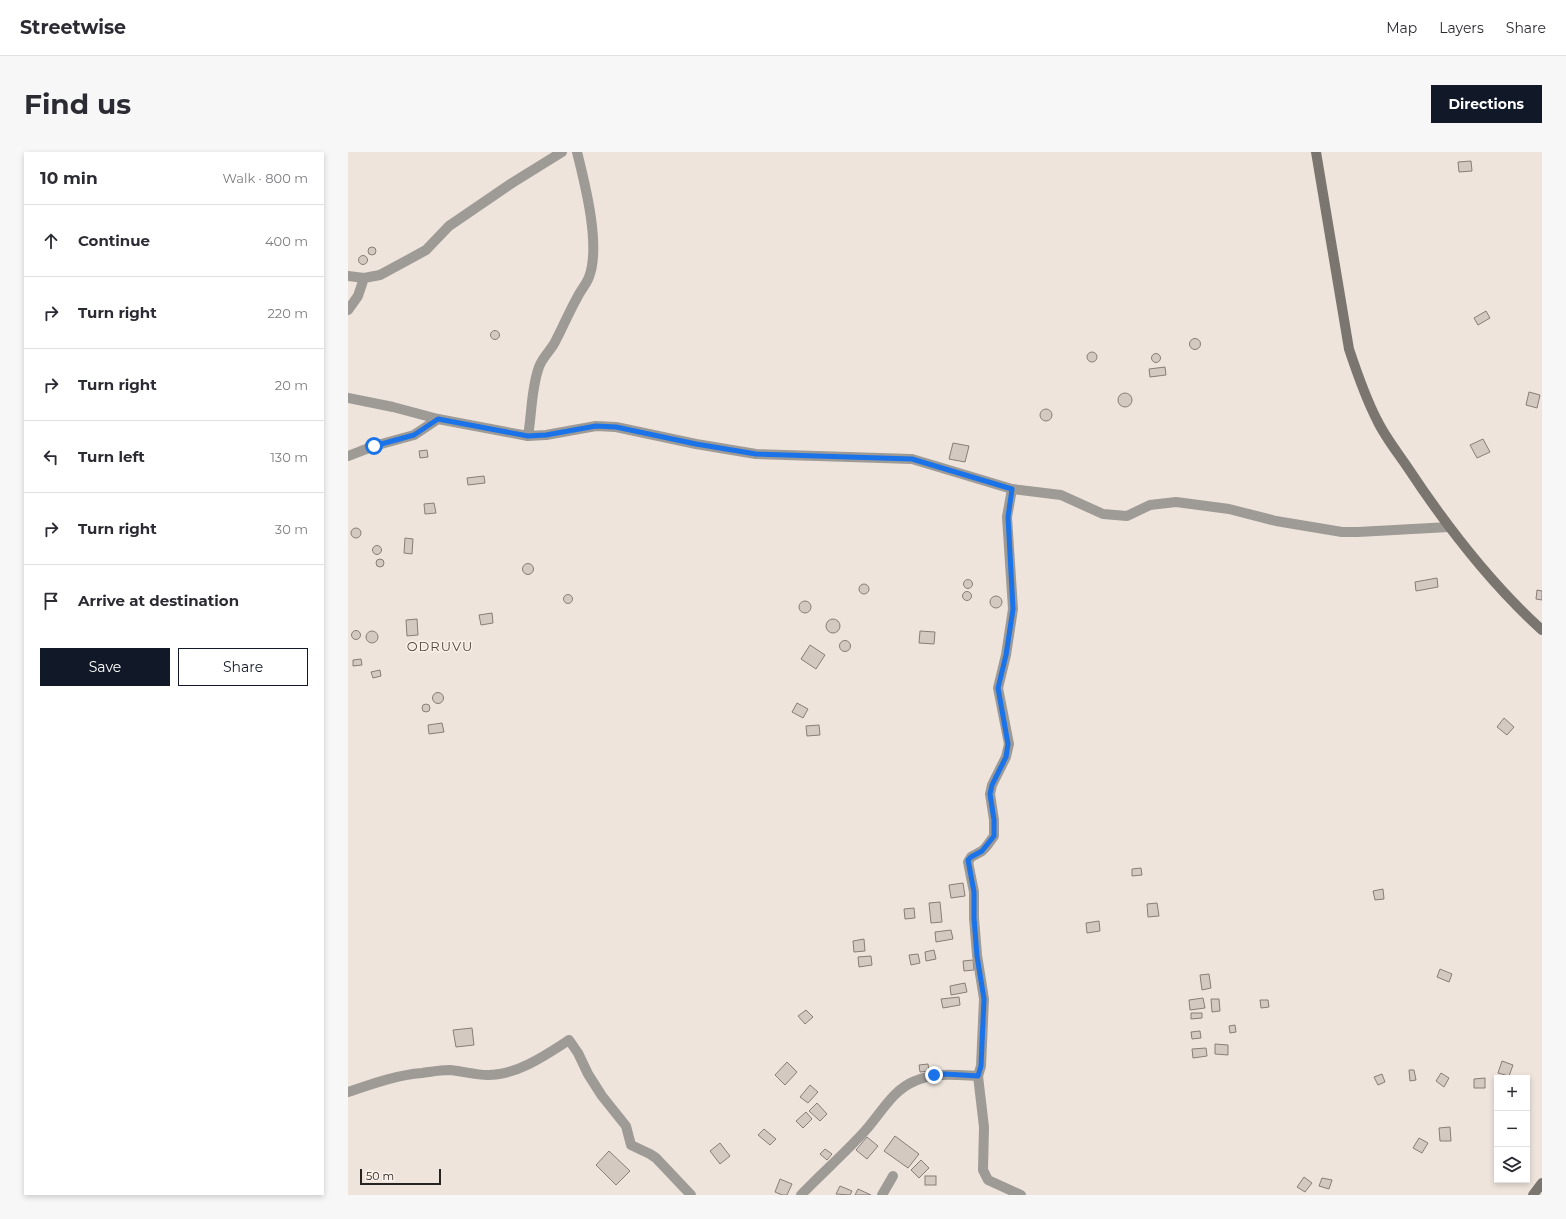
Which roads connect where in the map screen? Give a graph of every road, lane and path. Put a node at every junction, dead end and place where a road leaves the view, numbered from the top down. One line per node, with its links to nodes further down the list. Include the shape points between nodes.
1 (562, 152): 5 (street, via 449,226 426,250 380,275)
2 (577, 152): 9 (street, via 591,221 593,261 589,278 555,343 539,366)
3 (1316, 152): 12 (street, via 1344,323 1356,372 1377,421)
4 (348, 276): 5 (street)
5 (364, 278): 6 (street, via 358,296)
6 (348, 310)
7 (348, 398): 8 (street)
8 (438, 419): 9 (street); 10 (street, via 414,435)
9 (528, 436): 11 (street, via 604,426 756,454 912,459)
10 (348, 456)
11 (1012, 489): 12 (street, via 1061,495 1103,514 1117,516 1127,516 1156,504 1176,502 1342,532); 14 (street, via 1008,517 1013,609 998,688 1008,744 1006,757 990,794 994,836 982,851 968,860 974,892 977,956 984,999 981,1066)
12 (1449, 527): 13 (street, via 1494,583)
13 (1542, 630)
14 (978, 1076): 19 (street, via 934,1075 914,1081 903,1088 866,1130); 21 (street, via 984,1127 983,1170 990,1182)
15 (348, 1092): 18 (street, via 385,1079 420,1073 450,1070 489,1075 507,1071 546,1056 569,1040 602,1096 626,1126 631,1145 660,1162)
16 (893, 1176): 20 (street)
17 (1542, 1183): 22 (street)
18 (691, 1195)
19 (801, 1195)
20 (882, 1195)
21 (1021, 1195)
22 (1532, 1195)

